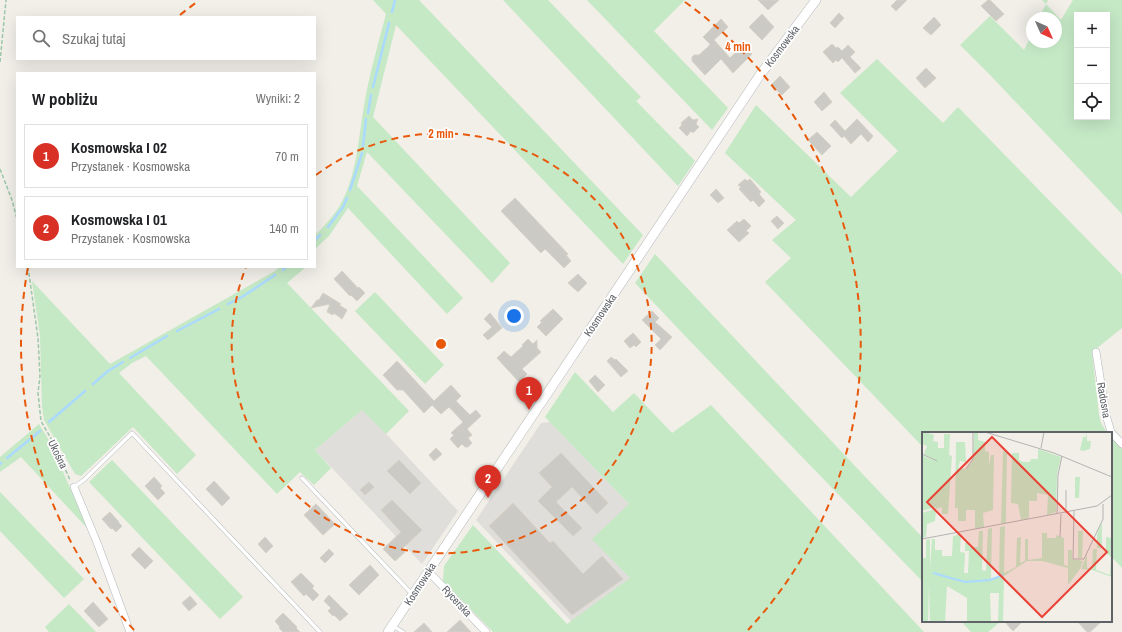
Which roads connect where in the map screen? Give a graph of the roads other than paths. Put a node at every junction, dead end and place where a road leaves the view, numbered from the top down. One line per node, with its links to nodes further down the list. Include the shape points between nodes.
1 (816, 0): 8 (street, Kosmowska, via 760,75)
2 (1096, 352): 3 (street, Radosna)
3 (1111, 432)
4 (1112, 433): 5 (street, Radosna)
5 (1122, 444)
6 (302, 478): 9 (lane)
7 (74, 487): 11 (street); 12 (lane, via 132,433)
8 (428, 571): 9 (street, Kosmowska); 14 (street, Rycerska)
9 (413, 595): 10 (street, Kosmowska)
10 (390, 629): 13 (lane)
11 (130, 632)
12 (320, 632)
13 (403, 632)
14 (486, 632)

